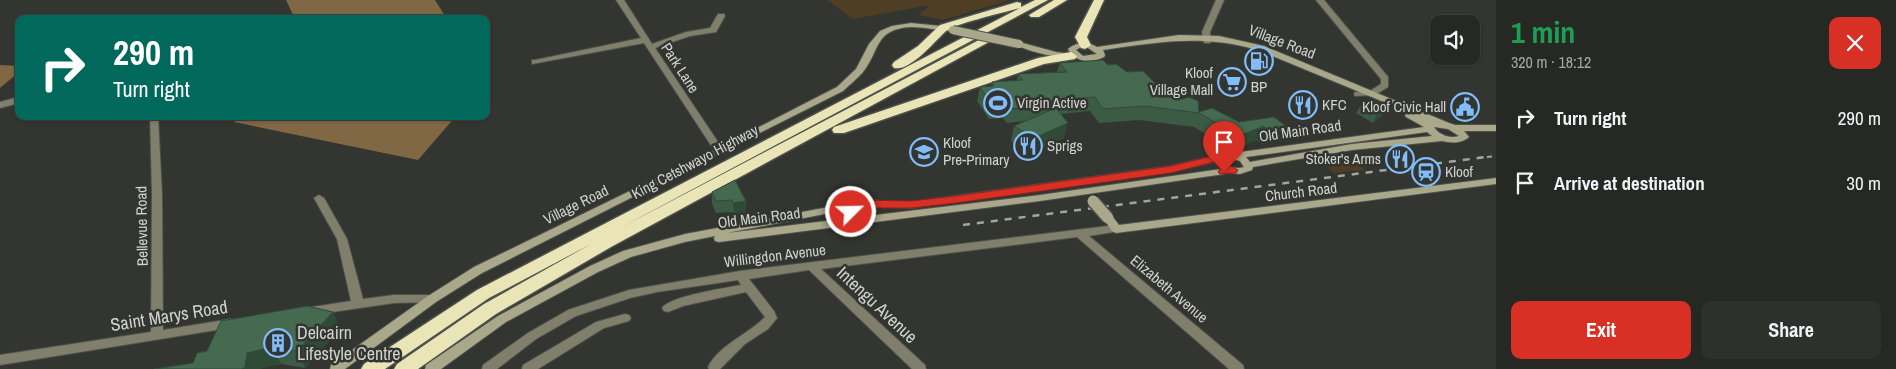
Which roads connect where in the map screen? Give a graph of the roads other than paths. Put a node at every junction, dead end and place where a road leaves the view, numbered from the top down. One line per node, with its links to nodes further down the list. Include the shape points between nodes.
1 (620, 0): 12 (street, Park Lane)
2 (1028, 0): 9 (highway)
3 (1043, 0): 21 (highway, King Cetshwayo Highway)
4 (1062, 0): 29 (highway, King Cetshwayo Highway)
5 (1098, 0): 13 (highway, via 1081,35)
6 (1220, 0): 11 (street)
7 (1320, 0): 17 (street, via 1385,79 1385,85)
8 (721, 16): 12 (street, via 712,30)
9 (948, 28): 10 (highway); 15 (main road, bridge, via 1055,54)
10 (932, 32): 21 (highway, via 914,55); 28 (main road, Village Road, via 905,26 883,33 873,44 860,70 844,86)
11 (1207, 39): 14 (main road, Village Road); 17 (main road, Village Road, via 1249,44); 18 (main road, Village Road, via 1247,49)
12 (648, 43): 16 (street); 28 (street, Park Lane)
13 (1085, 45): 14 (main road); 15 (main road)
14 (1099, 52): 15 (main road, Village Road, via 1093,59)
15 (1074, 53): 29 (highway, via 929,98)
16 (535, 62)
17 (1372, 93): 18 (street); 23 (main road, Village Road)
18 (1358, 94): 24 (main road, Village Road)
19 (15, 101): 20 (street)
20 (0, 105)
21 (814, 118): 62 (highway, King Cetshwayo Highway, via 483,294)
22 (154, 120): 57 (street, Bellevue Road)
23 (1450, 126): 24 (main road, Old Main Road, via 1434,124); 25 (main road); 27 (main road, via 1462,133)
24 (1429, 127): 26 (main road, Village Road); 30 (main road, Old Main Road)
25 (1495, 128): 27 (main road)
26 (1442, 138): 27 (main road, Old Main Road); 32 (main road, Old Main Road, via 1352,147)
27 (1462, 139)
28 (719, 151): 51 (main road, Village Road, via 478,270)
29 (781, 152): 63 (highway, King Cetshwayo Highway, via 605,243 490,308)
30 (1235, 155): 31 (main road, Old Main Road); 32 (main road)
31 (1217, 158): 33 (main road); 39 (main road, Old Main Road, via 1171,169 911,205 870,203)
32 (1249, 165): 33 (main road, Old Main Road, via 1243,171)
33 (1232, 170): 35 (main road, Old Main Road)
34 (1496, 181): 44 (main road, Church Road)
35 (1101, 190): 36 (main road, Old Main Road); 38 (main road)
36 (1071, 194): 38 (main road); 42 (main road, Old Main Road)
37 (319, 198): 52 (street, via 342,239)
38 (1093, 201): 41 (main road, bridge)
39 (854, 206): 40 (main road, Old Main Road); 42 (main road, via 852,215)
40 (819, 210): 43 (main road, via 825,218); 47 (main road, Old Main Road)
41 (1108, 218): 44 (main road); 45 (main road)
42 (866, 221): 43 (main road, Old Main Road)
43 (838, 224): 47 (main road, Old Main Road)
44 (1132, 228): 45 (main road, Church Road)
45 (1116, 229): 46 (street, Willingdon Avenue)
46 (1079, 233): 48 (street, Willingdon Avenue); 67 (street, Elizabeth Avenue)
47 (675, 242): 64 (main road, Old Main Road, via 627,254 594,269 502,319)
48 (811, 266): 49 (street, Willingdon Avenue); 60 (street, Intengu Avenue)
49 (740, 275): 50 (street); 65 (street, Willingdon Avenue, via 629,294 572,313 532,336)
50 (750, 287): 53 (street, via 680,302); 59 (street, via 771,318)
51 (432, 299): 52 (street, via 394,299); 61 (main road, Village Road)
52 (358, 304): 54 (street)
53 (668, 308)
54 (299, 313)
55 (625, 318): 66 (street, via 600,325)
56 (244, 322): 57 (street, Saint Marys Road)
57 (157, 335): 58 (street, Saint Marys Road)
58 (0, 360)
59 (714, 367)
60 (917, 368)
61 (336, 369)
62 (371, 369)
63 (404, 369)
64 (431, 369)
65 (488, 369)
66 (528, 369)
67 (1238, 369)

